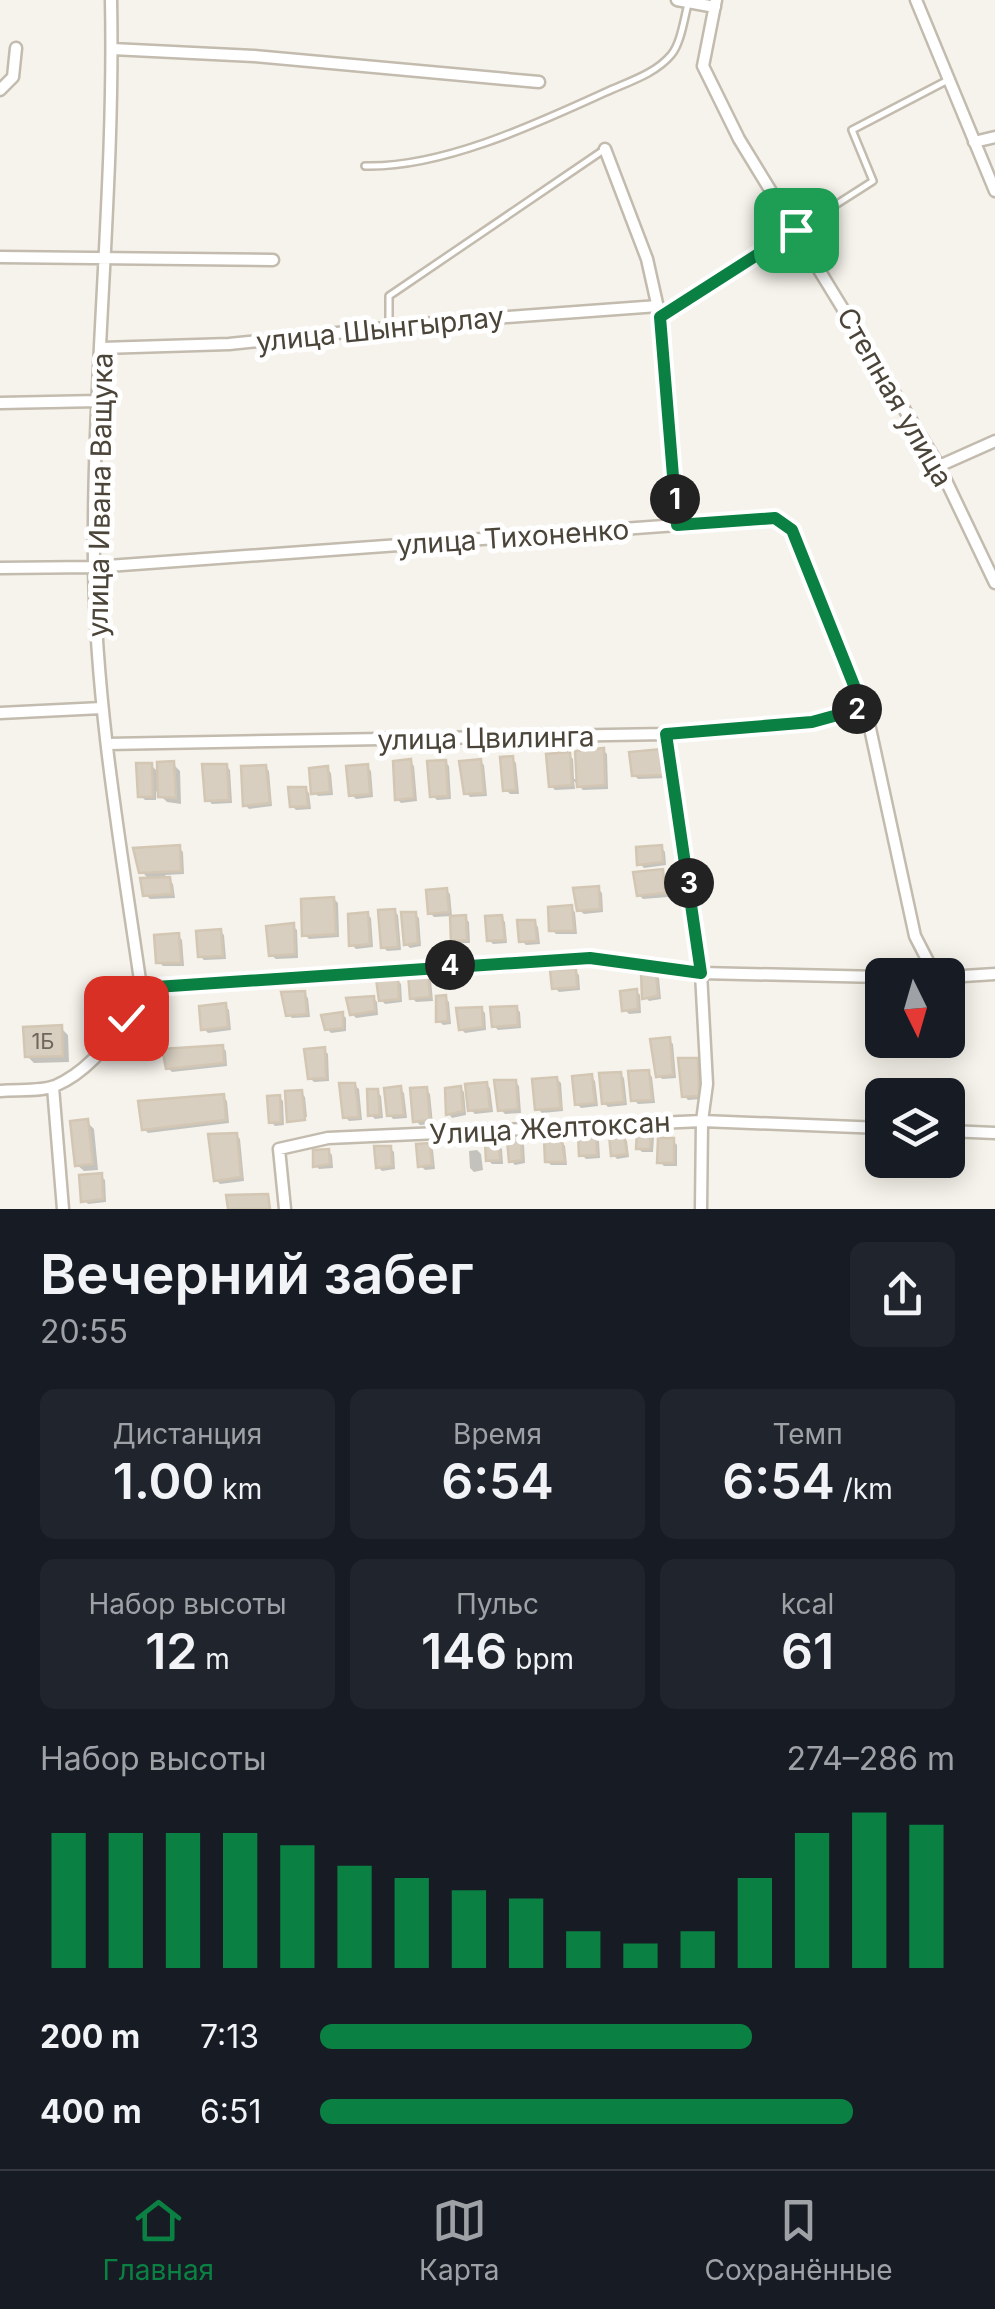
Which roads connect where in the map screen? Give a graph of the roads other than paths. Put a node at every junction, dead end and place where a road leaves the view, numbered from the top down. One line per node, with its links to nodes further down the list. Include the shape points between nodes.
1 (111, 0): 7 (street, улица Ивана Ващука)
2 (676, 0): 4 (street)
3 (916, 0): 8 (street)
4 (688, 1): 5 (street); 14 (lane, via 675,51 657,69 452,152 391,167)
5 (715, 4): 16 (street, Степная улица, via 703,66 738,140)
6 (16, 48): 10 (street, via 13,77)
7 (112, 49): 9 (street); 18 (street, улица Ивана Ващука)
8 (948, 80): 12 (street); 16 (lane, via 852,130 874,181)
9 (539, 82)
10 (0, 90)
11 (995, 138): 12 (street)
12 (974, 142): 15 (street)
13 (605, 150): 20 (street, via 647,259); 21 (lane, via 389,296)
14 (366, 166)
15 (995, 191)
16 (796, 230): 20 (lane); 26 (street, Степная улица)
17 (0, 257): 18 (street)
18 (107, 257): 19 (street); 22 (street, улица Ивана Ващука)
19 (273, 260)
20 (659, 311): 21 (street, улица Шынгырлау); 27 (street)
21 (389, 328): 22 (street, улица Шынгырлау)
22 (102, 348): 23 (street, улица Ивана Ващука)
23 (99, 402): 24 (street); 28 (street, улица Ивана Ващука)
24 (0, 403)
25 (995, 441): 26 (street)
26 (939, 466): 30 (street, Степная улица)
27 (677, 525): 28 (street, улица Тихоненко); 32 (street, улица Тихоненко, via 775,518 792,530)
28 (94, 567): 29 (street, улица Тихоненко); 31 (street, улица Ивана Ващука)
29 (0, 568)
30 (995, 583)
31 (102, 708): 33 (street); 35 (street, улица Ивана Ващука)
32 (863, 708): 34 (street, улица Цвилинга, via 812,722); 36 (street, улица Тихоненко, via 915,936)
33 (0, 714)
34 (666, 734): 35 (street, улица Цвилинга); 37 (street)
35 (107, 744): 41 (street, улица Ивана Ващука)
36 (926, 958)
37 (701, 973): 40 (street); 41 (street, via 590,958); 44 (street, via 707,1084)
38 (995, 974): 39 (street)
39 (965, 976)
40 (865, 977)
41 (141, 988): 42 (street, via 92,1061)
42 (53, 1087): 43 (street); 48 (street)
43 (0, 1091)
44 (702, 1120): 45 (street, Улица Желтоксан); 49 (street, Улица Желтоксан, via 328,1138 278,1150); 50 (street)
45 (865, 1127)
46 (965, 1132): 47 (street)
47 (995, 1133)
48 (63, 1209)
49 (285, 1209)
50 (701, 1209)

